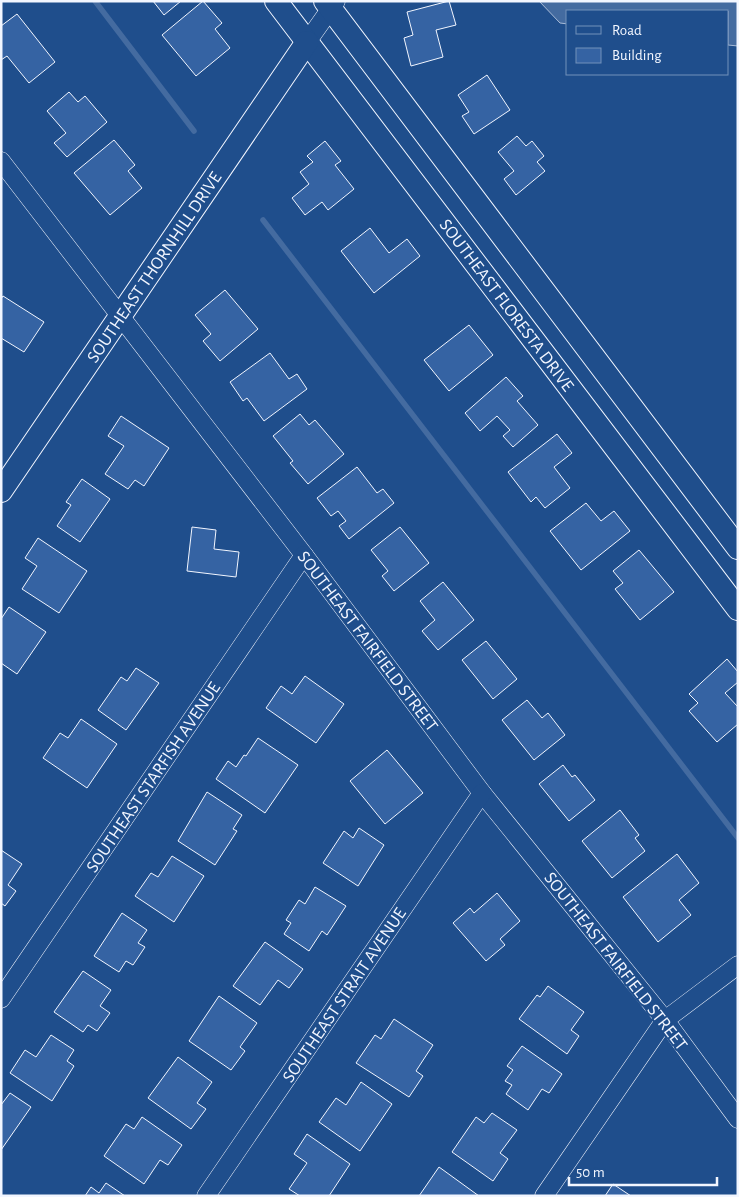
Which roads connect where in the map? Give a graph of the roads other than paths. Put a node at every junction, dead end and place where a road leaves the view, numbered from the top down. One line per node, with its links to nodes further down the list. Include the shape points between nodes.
1 (276, 1): 3 (street, SOUTHEAST FLORESTA DRIVE)
2 (330, 4): 3 (street); 7 (street)
3 (307, 42): 5 (street, SOUTHEAST THORNHILL DRIVE); 9 (street, SOUTHEAST FLORESTA DRIVE)
4 (1, 161): 5 (street, SOUTHEAST FAIRFIELD STREET)
5 (121, 316): 6 (street, SOUTHEAST THORNHILL DRIVE); 8 (street, SOUTHEAST FAIRFIELD STREET)
6 (1, 491)
7 (738, 548)
8 (304, 555): 10 (street, SOUTHEAST FAIRFIELD STREET); 12 (street, SOUTHEAST STARFISH AVENUE)
9 (738, 609)
10 (482, 793): 13 (street, SOUTHEAST FAIRFIELD STREET); 15 (street, SOUTHEAST STRAIT AVENUE)
11 (738, 965): 13 (street)
12 (1, 999)
13 (665, 1020): 14 (street, SOUTHEAST FAIRFIELD STREET); 16 (street)
14 (738, 1119)
15 (206, 1196)
16 (544, 1196)

